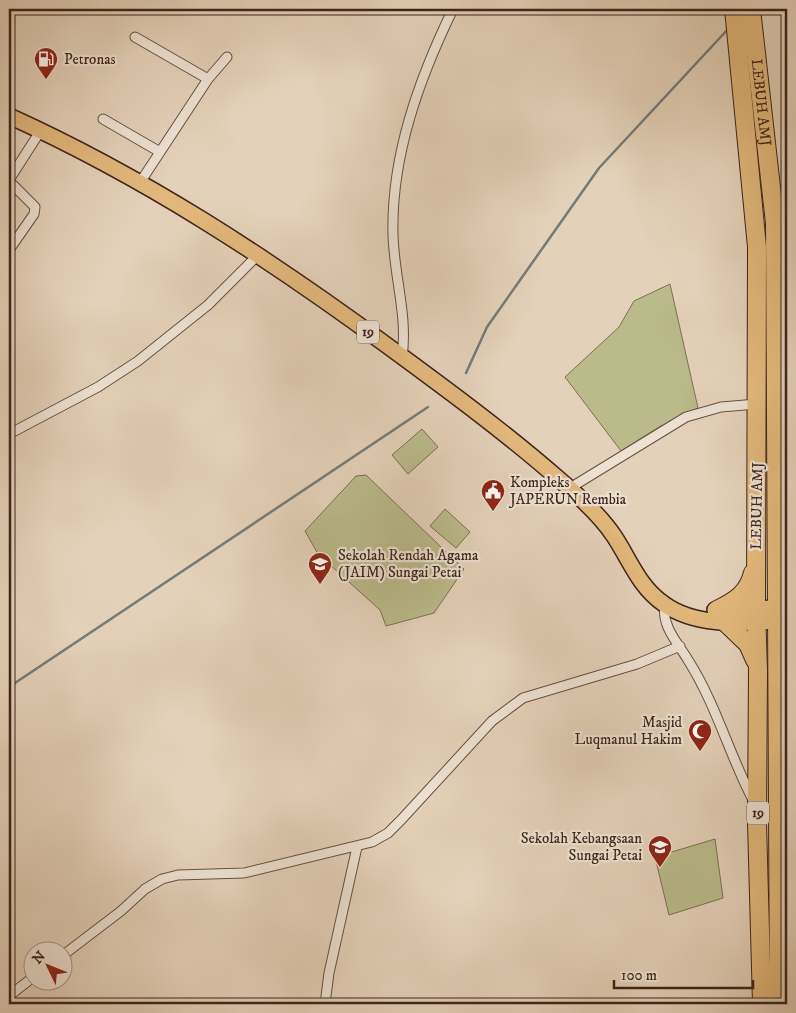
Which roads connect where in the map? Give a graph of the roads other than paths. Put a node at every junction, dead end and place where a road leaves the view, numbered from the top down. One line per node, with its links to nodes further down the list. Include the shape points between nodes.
1 (453, 9): 15 (street, via 416,102 397,170 393,235 405,331)
2 (734, 9): 17 (highway, LEBUH AMJ / 19, via 757,247)
3 (752, 14): 16 (highway, LEBUH AMJ / 19, via 775,223)
4 (135, 37): 6 (street)
5 (227, 57): 6 (street)
6 (208, 79): 10 (street)
7 (9, 116): 9 (main road, 19)
8 (103, 119): 10 (street)
9 (40, 130): 11 (street); 12 (main road, 19)
10 (160, 152): 12 (street)
11 (9, 180): 13 (street, via 35,207 34,214)
12 (141, 181): 14 (main road, 19)
13 (9, 250)
14 (258, 255): 15 (main road, 19); 18 (street, via 208,305 138,361 98,387)
15 (402, 356): 19 (main road, 19)
16 (782, 391): 20 (highway, LEBUH AMJ / 19)
17 (758, 404): 19 (street, via 721,407 686,417); 21 (highway, LEBUH AMJ / 19)
18 (9, 434)
19 (570, 488): 22 (main road, 19, via 612,533 644,586)
20 (782, 554): 25 (highway, LEBUH AMJ / 19)
21 (756, 556): 23 (highway, via 747,590); 24 (highway, LEBUH AMJ / 19)
22 (671, 608): 23 (main road, 19, via 694,619); 26 (street, via 665,622)
23 (721, 615): 24 (main road, 19); 27 (highway, via 748,644)
24 (756, 616): 25 (main road, 19); 27 (highway, LEBUH AMJ / 19)
25 (784, 617): 35 (highway, LEBUH AMJ / 19, via 778,648)
26 (680, 646): 28 (street, via 706,691 731,755); 29 (street, via 637,664 524,698 492,721 388,833)
27 (758, 670): 28 (highway, LEBUH AMJ / 19)
28 (758, 809): 34 (highway, LEBUH AMJ / 19)
29 (357, 847): 30 (street, via 244,873 178,875 162,879); 33 (street)
30 (72, 948)
31 (22, 986): 32 (street)
32 (9, 996)
33 (325, 1004)
34 (762, 1004)
35 (779, 1004)

